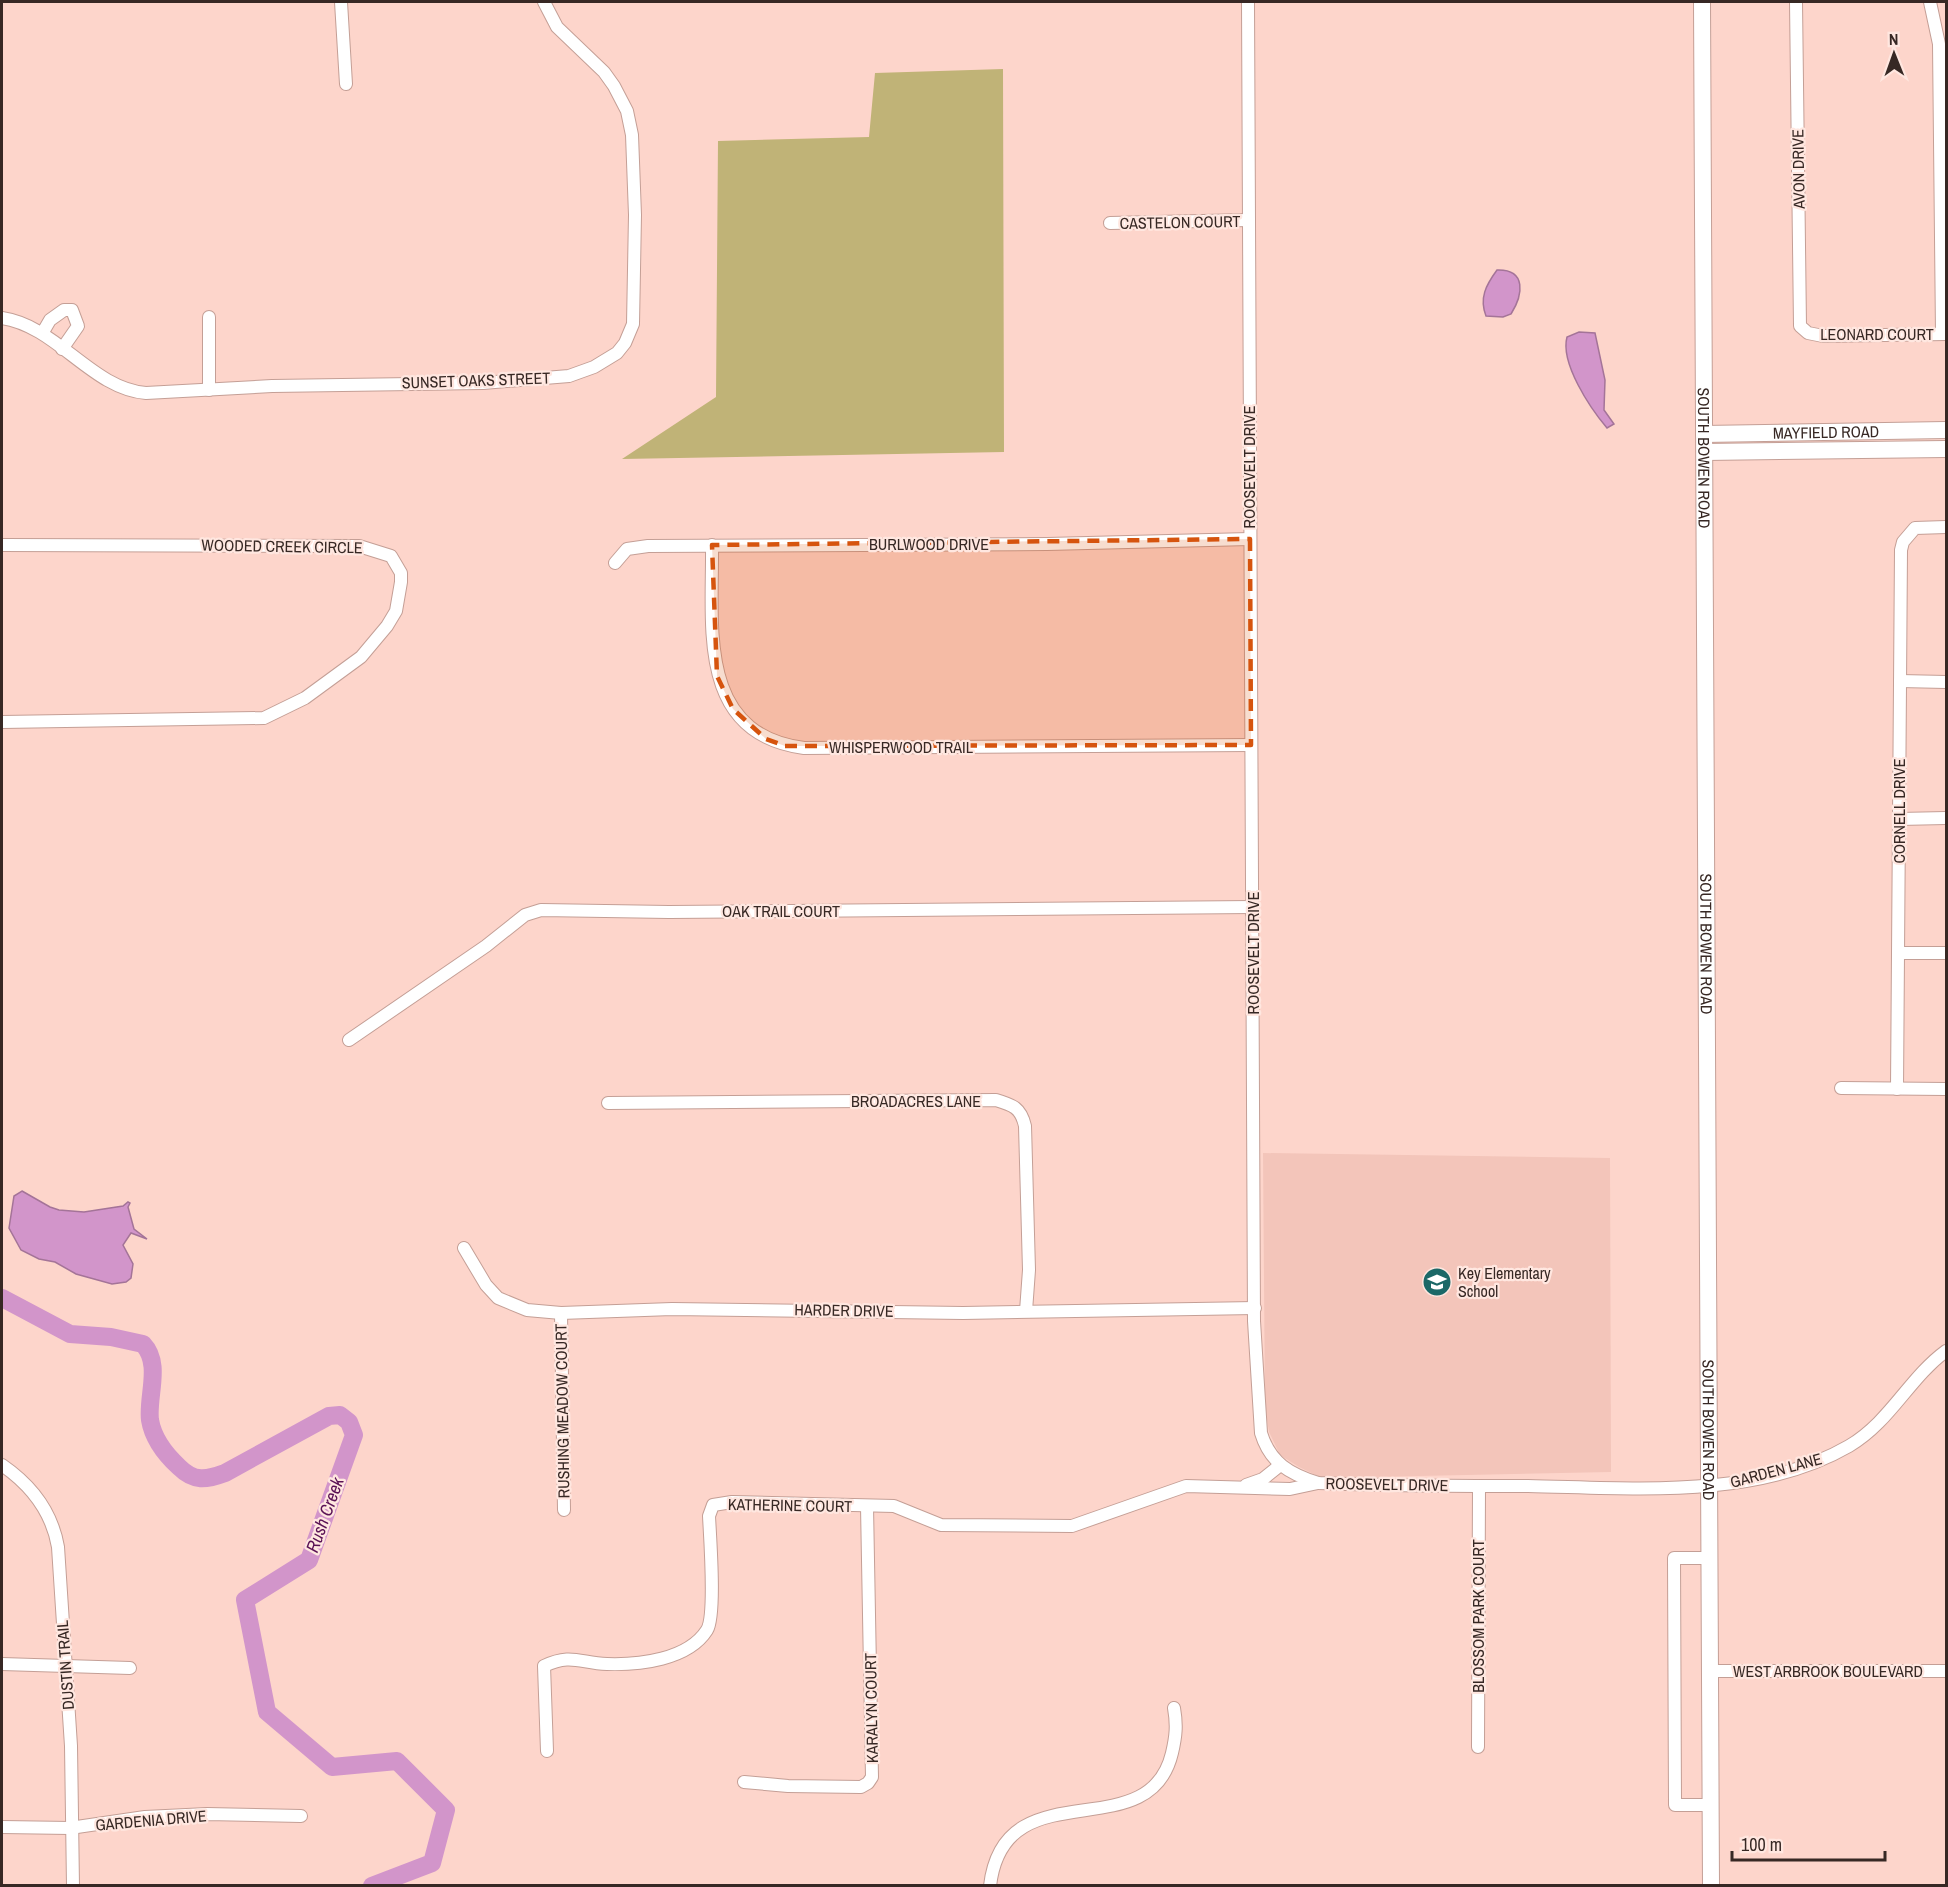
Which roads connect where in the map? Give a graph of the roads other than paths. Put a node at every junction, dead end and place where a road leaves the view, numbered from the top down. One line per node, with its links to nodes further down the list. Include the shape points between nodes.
1 (341, 2): 7 (street)
2 (544, 2): 16 (street, SUNSET OAKS STREET, via 557,27 604,72 627,111 632,135 635,215 633,324 625,343 594,367 569,376 483,383)
3 (1248, 2): 8 (street, ROOSEVELT DRIVE)
4 (1702, 2): 18 (main road, SOUTH BOWEN ROAD)
5 (1796, 2): 13 (street, AVON DRIVE, via 1799,320)
6 (1930, 2): 14 (street, via 1939,44)
7 (346, 84)
8 (1249, 220): 9 (street, CASTELON COURT); 22 (street, ROOSEVELT DRIVE)
9 (1110, 223)
10 (209, 317): 16 (street)
11 (2, 318): 12 (street, SUNSET OAKS STREET)
12 (43, 332): 15 (street, SUNSET OAKS STREET); 15 (street, via 64,309 72,310 78,326)
13 (1808, 333): 14 (street, LEONARD COURT)
14 (1944, 334)
15 (62, 349): 16 (street, SUNSET OAKS STREET, via 128,392)
16 (209, 390)
17 (1947, 430): 18 (main road, MAYFIELD ROAD)
18 (1704, 434): 20 (main road, SOUTH BOWEN ROAD)
19 (1947, 449): 20 (main road)
20 (1705, 452): 50 (main road, SOUTH BOWEN ROAD)
21 (1947, 527): 26 (street, CORNELL DRIVE, via 1915,528 1901,550)
22 (1250, 539): 24 (street, BURLWOOD DRIVE); 29 (street, ROOSEVELT DRIVE)
23 (2, 545): 28 (street, WOODED CREEK CIRCLE, via 359,546 391,556 401,573 396,611 361,657 305,698 264,718)
24 (712, 545): 25 (street, BURLWOOD DRIVE, via 627,549); 29 (street, WHISPERWOOD TRAIL, via 713,652 717,676 734,709 766,739 804,748)
25 (615, 563)
26 (1900, 681): 27 (street); 31 (street, CORNELL DRIVE)
27 (1947, 682)
28 (2, 722)
29 (1251, 745): 32 (street, ROOSEVELT DRIVE)
30 (1947, 818): 31 (street)
31 (1899, 819): 33 (street, CORNELL DRIVE)
32 (1253, 907): 35 (street, OAK TRAIL COURT, via 541,910 525,915); 41 (street, ROOSEVELT DRIVE)
33 (1898, 952): 34 (street); 37 (street, CORNELL DRIVE)
34 (1947, 952)
35 (349, 1040)
36 (1841, 1088): 37 (street)
37 (1898, 1089): 38 (street)
38 (1947, 1089)
39 (608, 1103): 42 (street, BROADACRES LANE, via 996,1100 1016,1107 1023,1113 1025,1126 1029,1270)
40 (464, 1248): 43 (street, HARDER DRIVE, via 498,1298 527,1310)
41 (1254, 1308): 42 (street, HARDER DRIVE); 46 (street, ROOSEVELT DRIVE, via 1262,1433)
42 (1026, 1311): 43 (street, HARDER DRIVE, via 672,1309)
43 (561, 1313): 52 (street, RUSHING MEADOW COURT)
44 (1947, 1351): 50 (street, GARDEN LANE, via 1887,1416 1850,1445 1808,1464)
45 (2, 1465): 55 (street, DUSTIN TRAIL, via 30,1489 55,1529)
46 (1279, 1466): 47 (street, ROOSEVELT DRIVE); 48 (street, KATHERINE COURT, via 1263,1479)
47 (1318, 1483): 48 (street, KATHERINE COURT, via 1290,1489); 49 (street, ROOSEVELT DRIVE)
48 (1242, 1486): 51 (street, KATHERINE COURT, via 1186,1486 1072,1526 941,1525 894,1506)
49 (1479, 1486): 50 (street, ROOSEVELT DRIVE); 60 (street, BLOSSOM PARK COURT)
50 (1708, 1486): 53 (main road, SOUTH BOWEN ROAD)
51 (867, 1506): 61 (street, KATHERINE COURT, via 732,1502 712,1505 712,1611 708,1629 688,1650 675,1656 608,1664 561,1658 544,1666); 62 (street, KARALYN COURT, via 872,1777 861,1787)
52 (564, 1510)
53 (1709, 1558): 57 (main road, SOUTH BOWEN ROAD); 63 (street, via 1674,1558 1675,1805)
54 (2, 1664): 55 (street)
55 (65, 1665): 56 (street); 66 (street, DUSTIN TRAIL, via 71,1746)
56 (130, 1668)
57 (1709, 1671): 58 (street, WEST ARBROOK BOULEVARD); 63 (main road, SOUTH BOWEN ROAD)
58 (1947, 1671)
59 (1174, 1708): 68 (street, via 1178,1727 1168,1768 1146,1795 1106,1808 1064,1812 1025,1824 998,1856)
60 (1478, 1747)
61 (548, 1751)
62 (744, 1782)
63 (1710, 1804): 69 (main road, SOUTH BOWEN ROAD)
64 (301, 1816): 66 (street, GARDENIA DRIVE, via 155,1816)
65 (2, 1827): 66 (street, GARDENIA DRIVE)
66 (70, 1828): 67 (street, DUSTIN TRAIL)
67 (73, 1886)
68 (990, 1886)
69 (1711, 1886)

